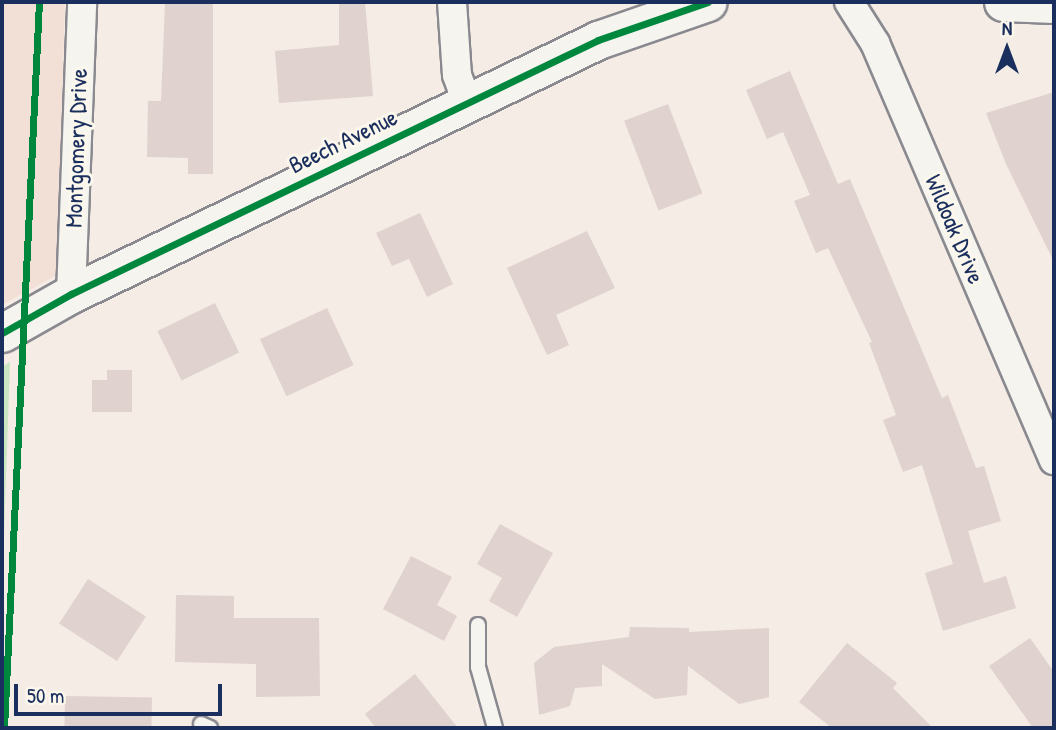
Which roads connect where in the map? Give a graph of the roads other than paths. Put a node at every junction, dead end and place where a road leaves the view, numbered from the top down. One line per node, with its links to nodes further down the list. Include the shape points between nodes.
1 (82, 2): 8 (street, Montgomery Drive)
2 (452, 2): 7 (street, via 457,75)
3 (708, 2): 7 (street, Beech Avenue, via 598,40)
4 (849, 2): 10 (street, Wildoak Drive, via 874,43)
5 (1003, 2): 6 (street)
6 (1054, 4)
7 (467, 102): 8 (street, Beech Avenue)
8 (71, 294): 9 (street, Beech Avenue)
9 (2, 332)
10 (1054, 460)
11 (478, 625): 12 (lane, via 478,667)
12 (495, 728)

